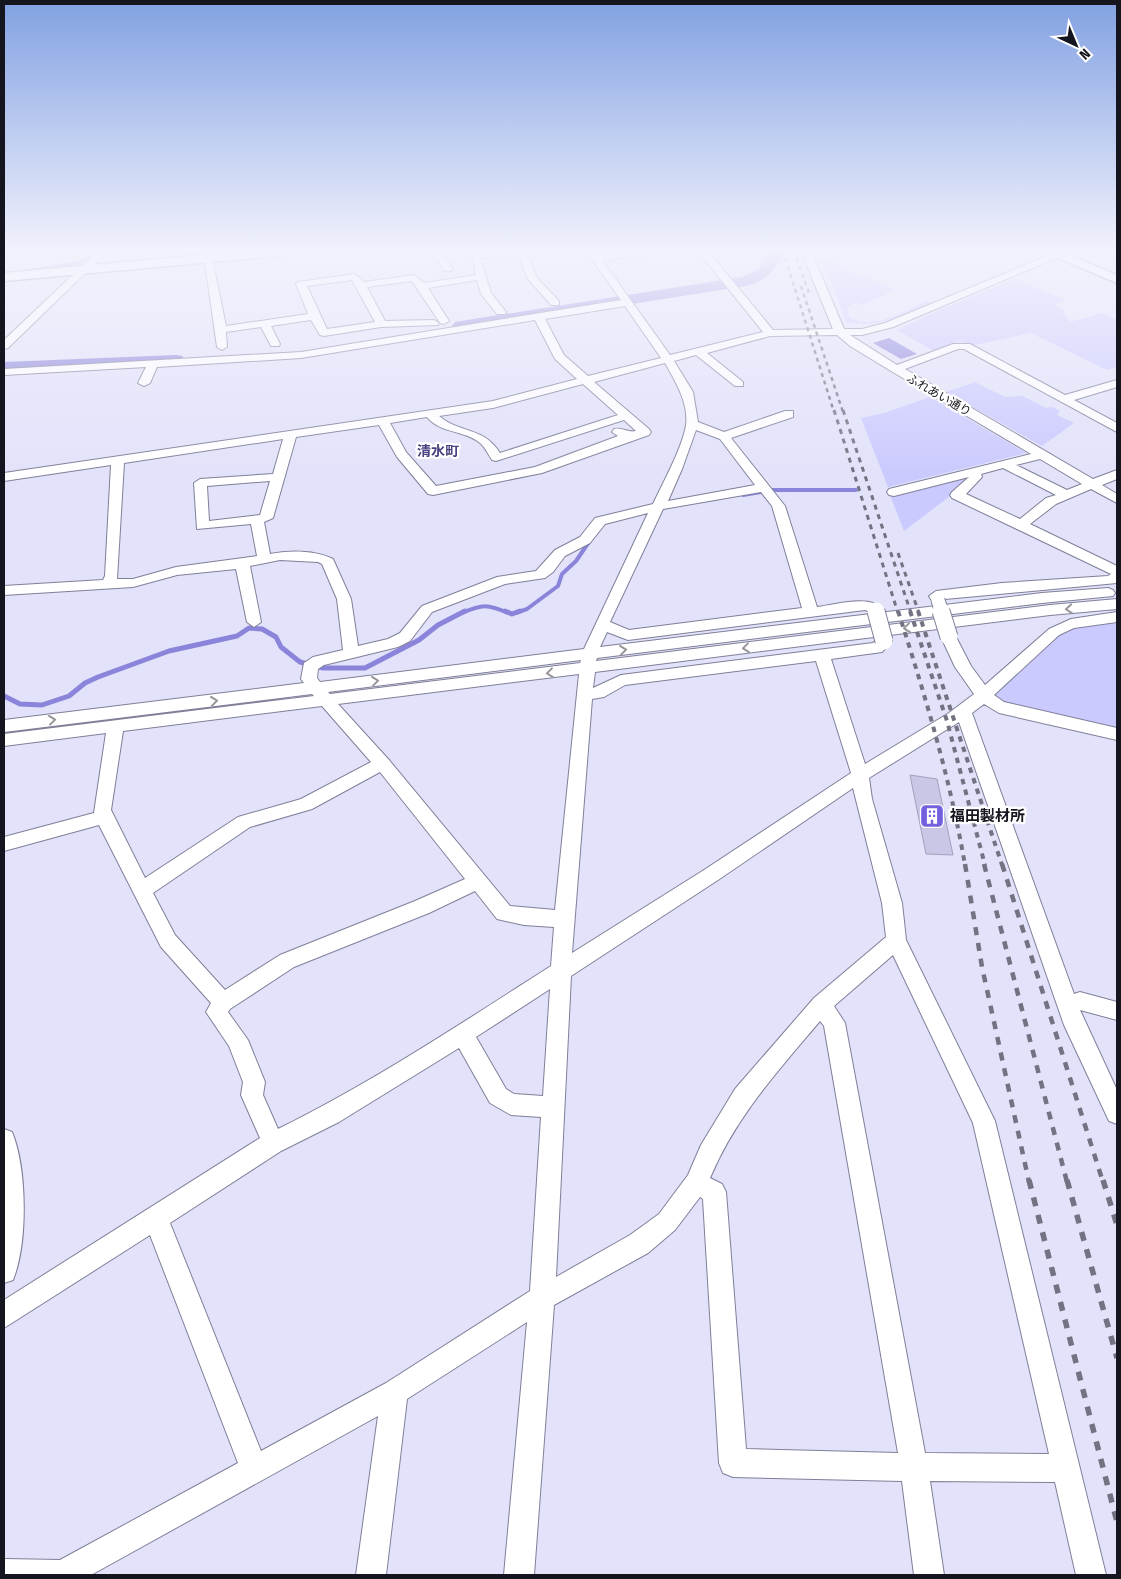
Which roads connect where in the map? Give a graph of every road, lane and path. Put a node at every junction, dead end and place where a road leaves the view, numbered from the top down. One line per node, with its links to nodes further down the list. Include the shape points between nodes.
1 (265, 324): 16 (street)
2 (26, 325): 17 (street)
3 (220, 325): 13 (street)
4 (260, 325): 13 (street)
5 (319, 325): 6 (street, via 324,333)
6 (377, 325)
7 (485, 325): 21 (street, via 300,355)
8 (542, 325): 24 (street, via 559,357)
9 (644, 325): 20 (street)
10 (763, 325): 14 (street)
11 (837, 325): 15 (street, ふれあい通り)
12 (890, 325): 15 (street, via 862,332)
13 (221, 330): 18 (street)
14 (770, 333): 15 (street); 19 (street)
15 (841, 333): 22 (street, ふれあい通り)
16 (274, 344)
17 (4, 346)
18 (222, 347)
19 (699, 352): 20 (street); 27 (street)
20 (668, 360): 24 (street); 34 (street, via 687,392)
21 (153, 364): 23 (street); 25 (street)
22 (895, 369): 28 (street, via 957,346 966,346); 39 (street, ふれあい通り)
23 (4, 372)
24 (586, 381): 29 (street, via 493,404); 31 (street)
25 (144, 383)
26 (1117, 383): 28 (street)
27 (739, 384)
28 (1065, 399): 35 (street)
29 (430, 413): 32 (street); 33 (street, via 439,423 486,442 500,456)
30 (789, 414): 38 (street)
31 (626, 416): 33 (street); 37 (street, via 645,432)
32 (382, 420): 36 (street); 37 (street, via 401,454 433,491 538,470)
33 (596, 424): 37 (street)
34 (692, 424): 38 (street); 51 (street)
35 (1117, 428)
36 (291, 434): 40 (street); 45 (street)
37 (629, 436)
38 (724, 436): 47 (street)
39 (1041, 455): 41 (street); 46 (street, ふれあい通り)
40 (118, 460): 44 (street); 58 (street, via 112,576)
41 (1004, 464): 42 (street); 49 (street)
42 (974, 472): 48 (street); 53 (street, via 976,477 957,495)
43 (1117, 474): 46 (street)
44 (4, 477)
45 (278, 478): 52 (street, via 266,518); 52 (street, via 200,483 202,526)
46 (1092, 484): 49 (street); 50 (street, ふれあい通り)
47 (762, 488): 51 (street); 62 (street, via 778,506)
48 (894, 492)
49 (1067, 495): 53 (street, via 1051,501)
50 (1117, 499)
51 (659, 506): 65 (street); 66 (street, via 600,520 584,540 560,553 540,575 502,580 438,604 427,609 405,637 392,644)
52 (257, 519): 54 (street)
53 (1021, 525): 56 (street)
54 (264, 559): 55 (street); 66 (street, via 302,556 328,562 344,599)
55 (242, 563): 58 (street); 64 (street)
56 (1117, 571)
57 (1117, 576): 71 (street, bridge, via 1112,580 936,596 961,666)
58 (108, 584): 59 (street)
59 (4, 591)
60 (1117, 592): 68 (street, one-way to 60, via 1042,598)
61 (1117, 604): 68 (street, one-way to 68)
62 (811, 612): 65 (street, via 628,635); 67 (street, bridge, via 866,605 875,609 884,641 877,648)
63 (1117, 618): 71 (street, via 1071,624 1054,632)
64 (254, 622)
65 (602, 624): 68 (street)
66 (351, 653): 69 (street, via 319,661 310,667 309,679)
67 (822, 655): 70 (street, via 621,680 598,693); 78 (street)
68 (588, 661): 69 (street); 70 (street)
69 (321, 695): 73 (street, one-way to 69); 74 (street); 77 (street)
70 (584, 695): 83 (street)
71 (983, 696): 72 (street); 75 (street, via 1020,713)
72 (963, 711): 78 (street); 92 (street, via 1074,1025)
73 (4, 726)
74 (115, 727): 76 (street); 79 (street, via 102,810)
75 (1117, 734)
76 (4, 740)
77 (383, 764): 81 (street); 82 (street, via 306,804 244,822)
78 (860, 775): 84 (street, via 863,799 892,903); 85 (street)
79 (104, 817): 80 (street); 82 (street)
80 (4, 844)
81 (479, 881): 83 (street, via 504,912 524,917); 87 (street, via 287,961)
82 (141, 891): 87 (street, via 168,941)
83 (564, 919): 85 (street)
84 (896, 940): 88 (street); 103 (street, via 984,1122)
85 (561, 970): 90 (street); 91 (street)
86 (1080, 1001): 89 (street)
87 (223, 1002): 94 (street, via 216,1012 237,1040 254,1082 252,1095)
88 (821, 1005): 95 (street, via 744,1096 709,1153); 101 (street, via 834,1023)
89 (1117, 1011)
90 (462, 1034): 91 (street, via 498,1096 511,1104); 94 (street, via 330,1114)
91 (553, 1106): 98 (street)
92 (1117, 1113)
93 (4, 1140): 97 (street, via 13,1216)
94 (273, 1143): 96 (street)
95 (696, 1183): 98 (street, via 667,1222 639,1244); 101 (street, via 714,1192 733,1463)
96 (156, 1219): 99 (street); 102 (street)
97 (4, 1272)
98 (542, 1298): 100 (street); 107 (street)
99 (4, 1315)
100 (395, 1392): 102 (street); 106 (street)
101 (914, 1467): 103 (street); 108 (street)
102 (254, 1468): 105 (street)
103 (1065, 1468): 109 (street)
104 (4, 1574): 105 (street)
105 (62, 1575)
106 (371, 1575)
107 (519, 1575)
108 (929, 1575)
109 (1091, 1575)

